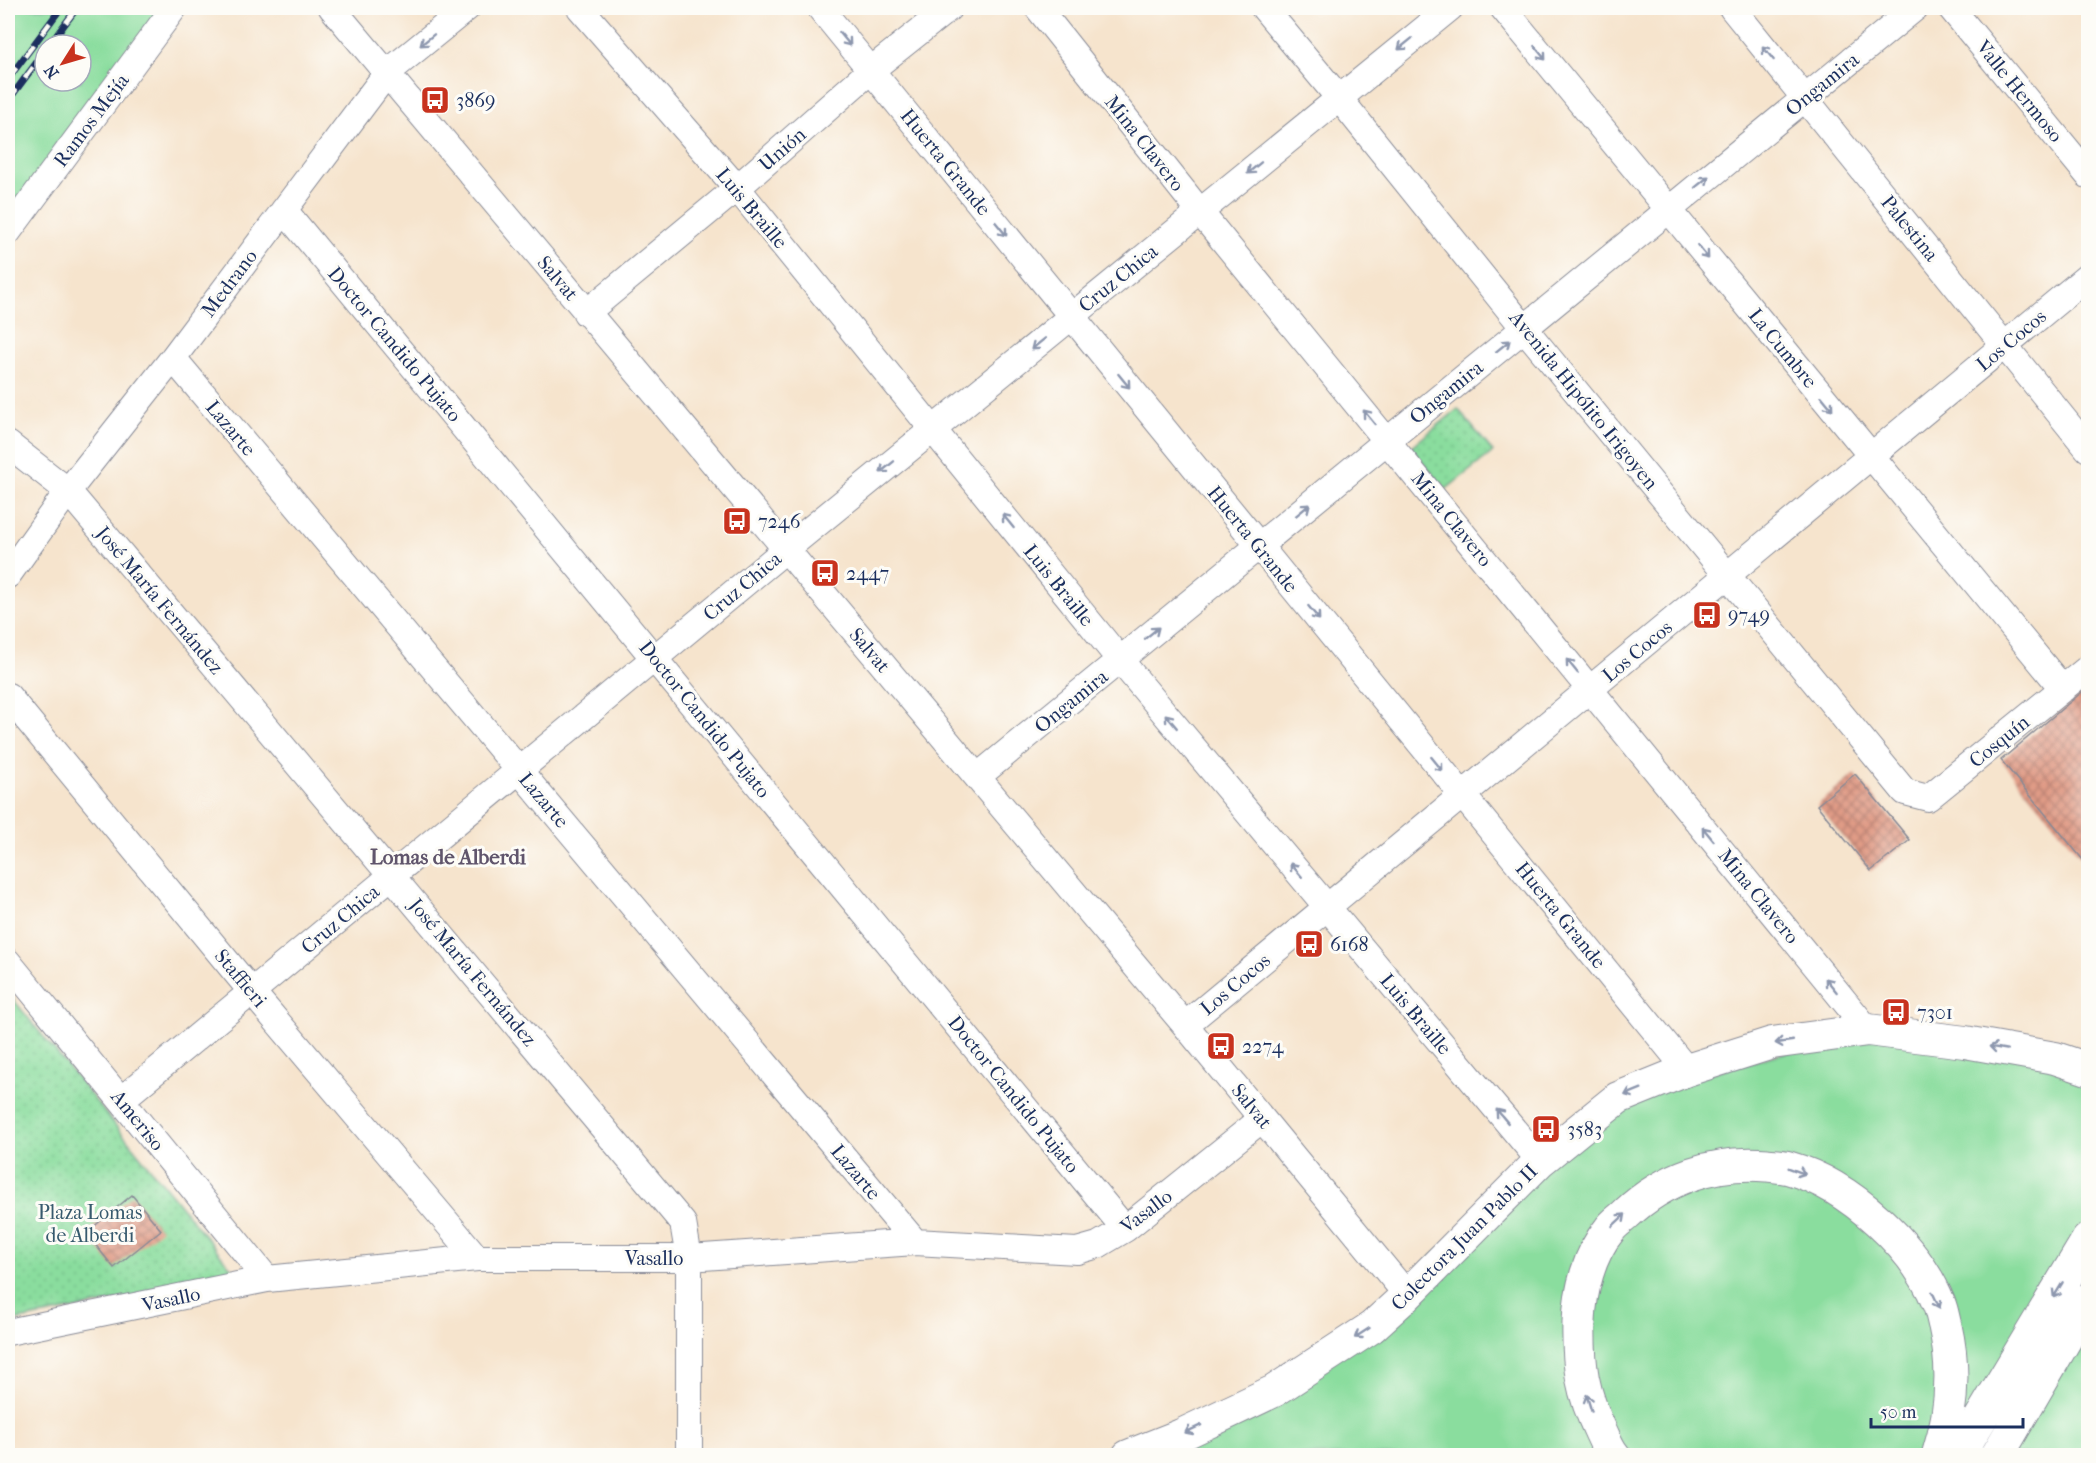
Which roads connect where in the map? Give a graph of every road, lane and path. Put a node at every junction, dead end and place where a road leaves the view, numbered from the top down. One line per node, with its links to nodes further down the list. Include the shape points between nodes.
1 (174, 8): 23 (street, Ramos Mejía)
2 (332, 8): 15 (street, Salvat)
3 (467, 8): 15 (street, Medrano, one-way to 15)
4 (580, 8): 19 (street, Luis Braille)
5 (820, 8): 14 (street, Huerta Grande, one-way to 14)
6 (949, 8): 14 (street, Unión)
7 (1038, 8): 22 (street, Mina Clavero)
8 (1264, 8): 16 (street, Avenida Hipólito Irigoyen)
9 (1450, 8): 16 (street, Cruz Chica, one-way to 16)
10 (1503, 8): 21 (street, La Cumbre, one-way to 21)
11 (1732, 8): 17 (street, Palestina, one-way to 11)
12 (1915, 8): 17 (street, Ongamira)
13 (1951, 8): 18 (street, Valle Hermoso)
14 (871, 70): 19 (street, Unión); 26 (street, Huerta Grande, one-way to 26)
15 (387, 73): 20 (street, Medrano); 25 (street, Salvat)
16 (1340, 98): 22 (street, Cruz Chica, one-way to 22); 27 (street, Avenida Hipólito Irigoyen)
17 (1804, 98): 21 (street, Ongamira, one-way to 17); 28 (street, Palestina)
18 (2088, 175)
19 (737, 188): 25 (street, Unión); 30 (street, Luis Braille)
20 (284, 210): 29 (street, Medrano); 40 (street, Doctor Candido Pujato)
21 (1669, 210): 27 (street, Ongamira); 34 (street, La Cumbre, one-way to 34)
22 (1200, 212): 26 (street, Cruz Chica); 31 (street, Mina Clavero, one-way to 22)
23 (8, 232)
24 (2088, 276): 28 (street, Los Cocos)
25 (586, 312): 37 (street, Salvat)
26 (1072, 316): 30 (street, Cruz Chica, one-way to 30); 36 (street, Huerta Grande, one-way to 36)
27 (1524, 328): 31 (street, Ongamira, one-way to 27); 39 (street, Avenida Hipólito Irigoyen)
28 (2005, 345): 33 (street, Palestina); 34 (street, Los Cocos)
29 (173, 357): 35 (street, Medrano); 46 (street, Lazarte)
30 (933, 429): 37 (street, Cruz Chica, one-way to 37); 41 (street, Luis Braille, one-way to 30)
31 (1388, 440): 36 (street, Ongamira, one-way to 31); 43 (street, Mina Clavero, one-way to 31)
32 (8, 444): 35 (street, José María Fernández)
33 (2088, 448)
34 (1871, 456): 39 (street, Los Cocos); 44 (street, La Cumbre)
35 (68, 491): 38 (street, Medrano); 50 (street, José María Fernández)
36 (1259, 546): 41 (street, Ongamira, one-way to 36); 49 (street, Huerta Grande, one-way to 49)
37 (785, 550): 40 (street, Cruz Chica); 47 (street, Salvat)
38 (8, 575)
39 (1727, 576): 43 (street, Los Cocos); 48 (street, Avenida Hipólito Irigoyen)
40 (655, 658): 46 (street, Cruz Chica); 63 (street, Doctor Candido Pujato)
41 (1120, 660): 47 (street, Ongamira); 51 (street, Luis Braille, one-way to 41)
42 (2088, 668): 44 (street, Cosquín)
43 (1590, 689): 49 (street, Los Cocos); 55 (street, Mina Clavero, one-way to 43)
44 (2063, 689): 48 (street, Cosquín, via 1928,798)
45 (8, 696): 53 (street, Staffieri)
46 (519, 771): 50 (street, Cruz Chica); 65 (street, Lazarte)
47 (977, 777): 54 (street, Salvat)
48 (1905, 792)
49 (1463, 795): 51 (street, Los Cocos); 59 (street, Huerta Grande)
50 (392, 876): 53 (street, Cruz Chica); 67 (street, José María Fernández, via 684,1222)
51 (1328, 907): 54 (street, Los Cocos); 62 (street, Luis Braille, one-way to 51)
52 (8, 962): 60 (street, Ameriso)
53 (252, 992): 60 (street, Cruz Chica); 66 (street, Staffieri)
54 (1185, 1025): 61 (street, Salvat)
55 (1868, 1030): 57 (main road, Colectora Juan Pablo II, one-way to 55); 59 (main road, Colectora Juan Pablo II, one-way to 59, via 1772,1043)
56 (2088, 1055): 57 (main road)
57 (2055, 1058): 58 (main road, Colectora Juan Pablo II)
58 (2088, 1069)
59 (1687, 1070): 62 (main road, Colectora Juan Pablo II, one-way to 62, via 1618,1098)
60 (121, 1100): 68 (street, Ameriso)
61 (1262, 1119): 63 (street, Vasallo); 69 (street, Salvat)
62 (1540, 1161): 69 (main road, Colectora Juan Pablo II)
63 (1125, 1229): 65 (street, Vasallo, via 1098,1245 1077,1251)
64 (2088, 1240): 78 (highway, one-way to 78)
65 (915, 1242): 67 (street, Vasallo)
66 (477, 1258): 67 (street, Vasallo); 68 (street, Vasallo)
67 (689, 1258): 74 (street, José María Fernández)
68 (267, 1279): 71 (street, Vasallo)
69 (1407, 1295): 75 (main road, Colectora Juan Pablo II, one-way to 75, via 1371,1327 1274,1391)
70 (2088, 1300): 73 (highway)
71 (8, 1332)
72 (2088, 1341): 73 (highway)
73 (2027, 1406): 79 (highway)
74 (689, 1455)
75 (1128, 1455)
76 (1614, 1455): 77 (highway, one-way to 77, via 1589,1407 1578,1356 1579,1309 1587,1269 1609,1229 1642,1199 1672,1181 1707,1168 1744,1163 1788,1167 1825,1182 1860,1204 1892,1233 1922,1272 1940,1305 1949,1346 1952,1390)
77 (1938, 1455)
78 (1958, 1455)
79 (1997, 1455)

